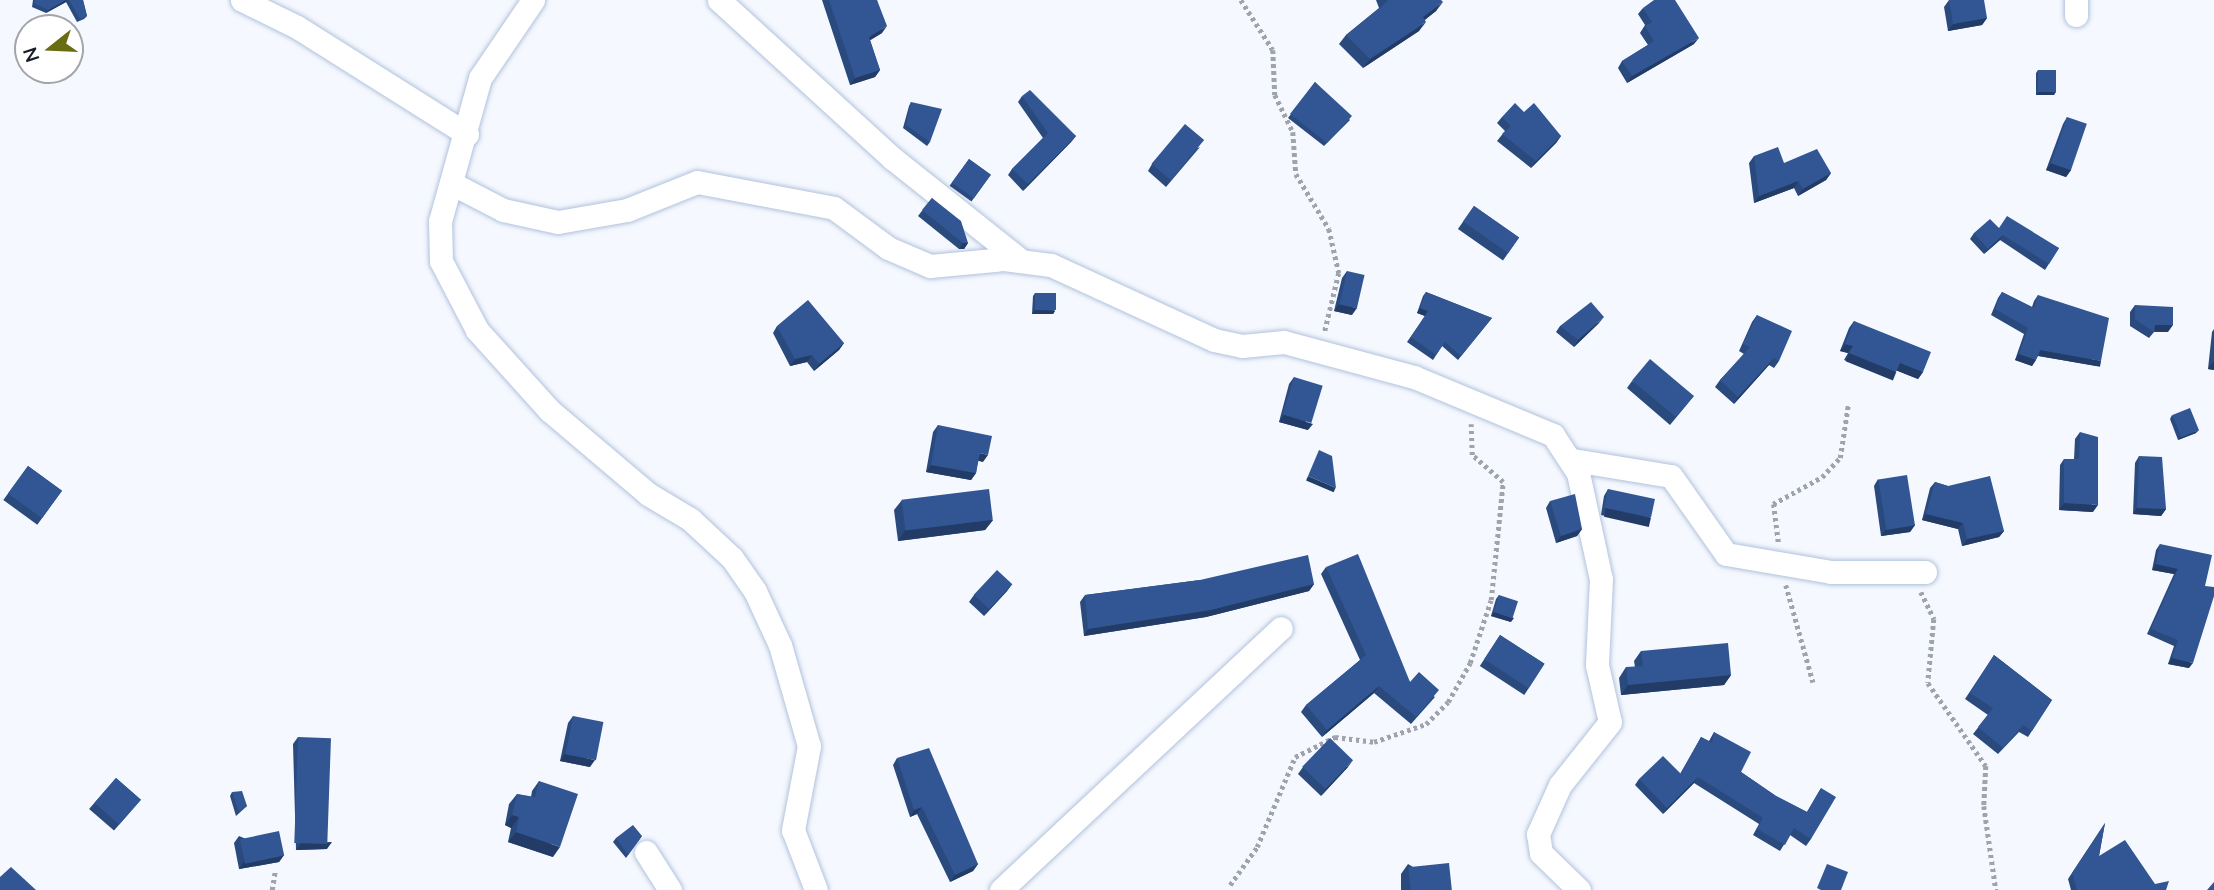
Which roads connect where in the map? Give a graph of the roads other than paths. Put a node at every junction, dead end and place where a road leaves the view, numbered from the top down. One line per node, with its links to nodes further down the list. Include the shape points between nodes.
1 (242, 0): 4 (street, via 298,27)
2 (533, 0): 4 (street, via 480,78)
3 (719, 0): 6 (street, via 892,158)
4 (467, 134): 5 (street)
5 (451, 183): 6 (street, via 503,210 558,222 606,216 712,182 751,195 834,208 888,248 930,265); 12 (street, via 440,221 440,261 477,330 549,411 648,494 690,519 732,558 755,591 780,645 809,746 793,830)
6 (1021, 261): 7 (street, via 1051,265 1214,340 1242,346 1283,342 1414,377 1553,435)
7 (1573, 460): 8 (street, via 1671,476 1726,554 1831,572); 14 (street, via 1601,579 1597,665 1610,722 1560,785 1538,834 1541,853)
8 (1919, 572)
9 (1281, 628): 13 (street)
10 (646, 852): 11 (street)
11 (670, 890)
12 (816, 890)
13 (1001, 890)
14 (1580, 890)

